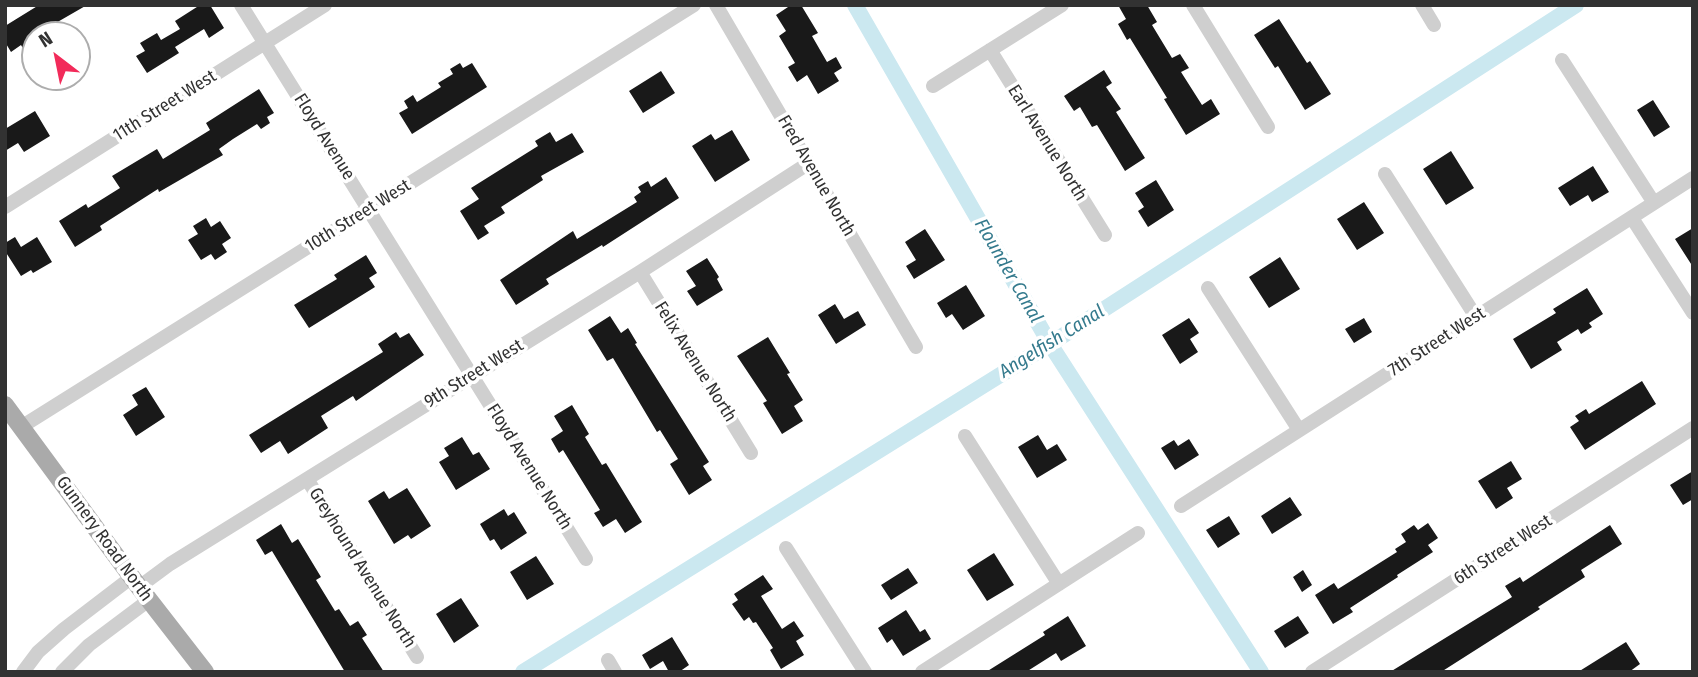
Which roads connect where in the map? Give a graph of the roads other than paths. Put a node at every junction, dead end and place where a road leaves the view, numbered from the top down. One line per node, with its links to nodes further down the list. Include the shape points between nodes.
1 (241, 5): 9 (street, Floyd Avenue)
2 (325, 5): 9 (street, 11th Street West)
3 (694, 5): 19 (street, 10th Street West)
4 (716, 5): 14 (street, Fred Avenue North)
5 (1062, 5): 10 (street)
6 (1193, 5): 13 (street)
7 (1422, 5): 8 (street)
8 (1434, 24)
9 (264, 43): 18 (street, 11th Street West); 19 (street, Floyd Avenue)
10 (989, 50): 12 (street); 21 (street, Earl Avenue North)
11 (1562, 60): 17 (street)
12 (933, 86)
13 (1268, 127)
14 (809, 163): 22 (street, 9th Street West); 26 (street, Fred Avenue North)
15 (1385, 174): 25 (street)
16 (1693, 178): 17 (street, 7th Street West)
17 (1654, 203): 20 (street, 7th Street West)
18 (5, 206)
19 (370, 210): 27 (street, Floyd Avenue); 29 (street, 10th Street West)
20 (1632, 218): 24 (street); 25 (street, 7th Street West)
21 (1105, 235)
22 (640, 272): 27 (street, 9th Street West); 33 (street, Felix Avenue North)
23 (1208, 288): 31 (street)
24 (1693, 313)
25 (1476, 317): 31 (street, 7th Street West)
26 (916, 347)
27 (471, 376): 34 (street, 9th Street West); 38 (street, Floyd Avenue North)
28 (5, 405): 29 (main road, Gunnery Road North)
29 (21, 427): 40 (main road, Gunnery Road North)
30 (1693, 428): 47 (street, 6th Street West)
31 (1299, 430): 35 (street, 7th Street West)
32 (965, 436): 39 (street)
33 (751, 453)
34 (307, 479): 40 (street, 9th Street West, via 170,564); 41 (street, Greyhound Avenue North)
35 (1181, 506)
36 (1138, 533): 39 (street)
37 (786, 548): 45 (street)
38 (586, 559)
39 (1059, 584): 46 (street)
40 (140, 588): 42 (street, via 64,629); 43 (street); 44 (main road, Gunnery Road North)
41 (417, 657)
42 (23, 672)
43 (62, 672)
44 (205, 672)
45 (865, 672)
46 (922, 672)
47 (1312, 672)

